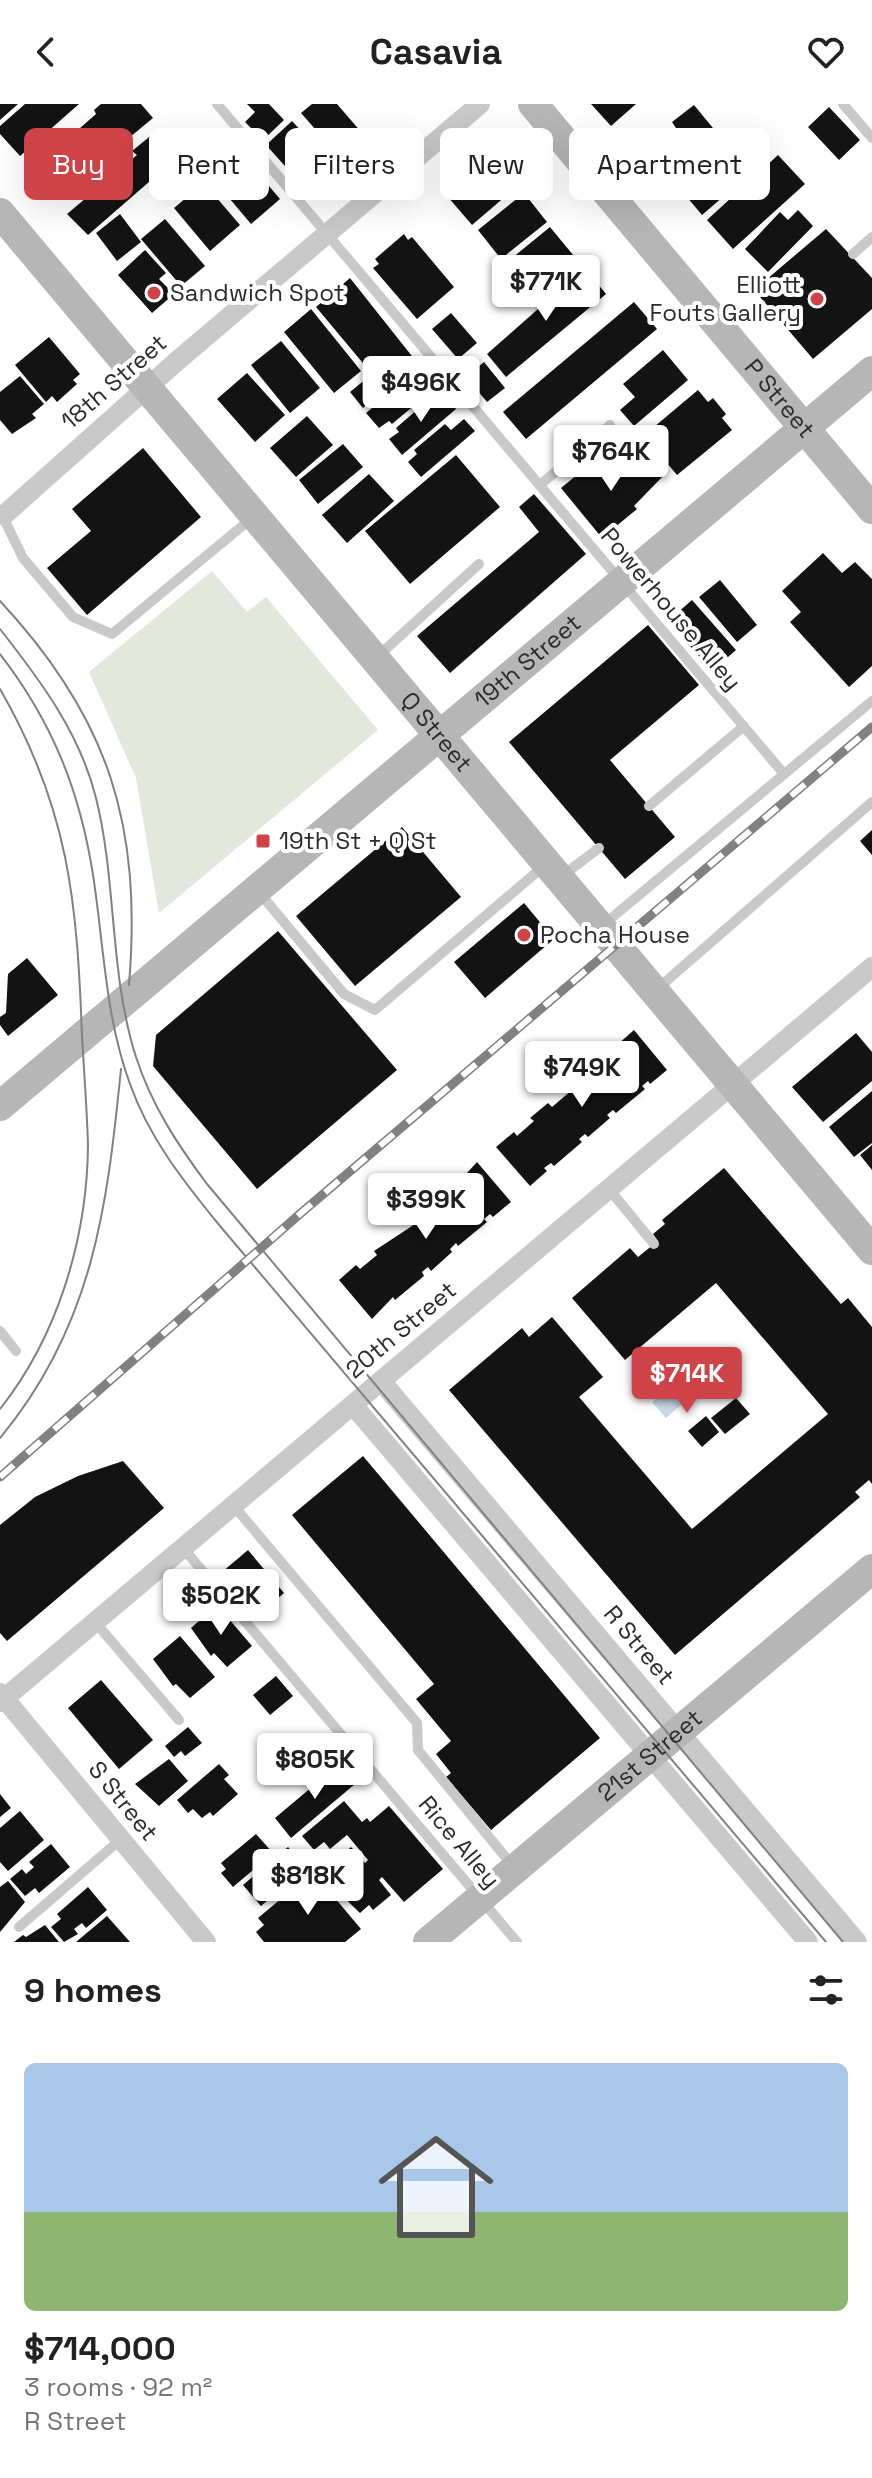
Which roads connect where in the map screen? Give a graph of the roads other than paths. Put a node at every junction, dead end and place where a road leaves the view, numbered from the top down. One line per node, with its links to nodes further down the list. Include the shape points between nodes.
1 (217, 104): 7 (lane, Powerhouse Alley)
2 (480, 104): 7 (street, 18th Street)
3 (533, 104): 13 (main road, P Street)
4 (843, 104): 5 (lane)
5 (872, 138)
6 (0, 213): 11 (main road, Q Street)
7 (328, 235): 11 (street, 18th Street); 14 (lane, Powerhouse Alley)
8 (872, 237): 9 (lane)
9 (853, 254)
10 (872, 371): 13 (main road, 19th Street)
11 (147, 388): 16 (main road, Q Street); 17 (street, 18th Street)
12 (610, 425): 14 (lane)
13 (804, 428): 15 (main road, P Street); 19 (main road, 19th Street)
14 (540, 485): 19 (lane, Powerhouse Alley)
15 (872, 509)
16 (254, 515): 17 (lane, via 112,634 73,617 23,558); 20 (main road, Q Street)
17 (2, 516)
18 (479, 564): 20 (lane)
19 (622, 582): 22 (lane, Powerhouse Alley); 23 (main road, 19th Street)
20 (375, 658): 23 (main road, Q Street)
21 (872, 701): 24 (lane)
22 (744, 726): 24 (lane, Powerhouse Alley); 26 (lane)
23 (439, 736): 28 (main road, Q Street); 29 (main road, 19th Street)
24 (784, 774): 30 (lane)
25 (872, 802): 32 (lane)
26 (649, 806)
27 (599, 848): 28 (lane)
28 (553, 871): 29 (lane, via 375,1010 344,994); 30 (main road, Q Street)
29 (257, 890): 34 (main road, 19th Street)
30 (600, 927): 32 (main road, Q Street)
31 (872, 967): 33 (street, 20th Street)
32 (655, 991): 33 (main road, Q Street)
33 (733, 1084): 35 (street, 20th Street); 37 (main road, Q Street)
34 (0, 1106)
35 (609, 1189): 36 (lane); 40 (street, 20th Street)
36 (654, 1244)
37 (872, 1250)
38 (0, 1331): 39 (lane)
39 (16, 1351)
40 (381, 1381): 41 (street, 20th Street); 48 (street, R Street)
41 (353, 1405): 42 (street, 20th Street); 49 (street)
42 (233, 1505): 43 (street, 20th Street); 51 (lane, via 417,1723 418,1750)
43 (183, 1548): 45 (street, 20th Street); 52 (lane, Rice Alley)
44 (872, 1569): 48 (main road, 21st Street)
45 (95, 1622): 46 (street, 20th Street); 47 (lane)
46 (2, 1698): 50 (street, S Street)
47 (179, 1720)
48 (679, 1732): 49 (main road, 21st Street); 58 (street, R Street)
49 (650, 1756): 51 (main road, 21st Street); 57 (street)
50 (120, 1840): 53 (lane); 54 (street, S Street)
51 (516, 1870): 52 (main road, 21st Street)
52 (481, 1899): 55 (main road, 21st Street); 56 (lane, Rice Alley)
53 (19, 1927)
54 (206, 1942)
55 (429, 1942)
56 (517, 1942)
57 (808, 1942)
58 (857, 1942)

